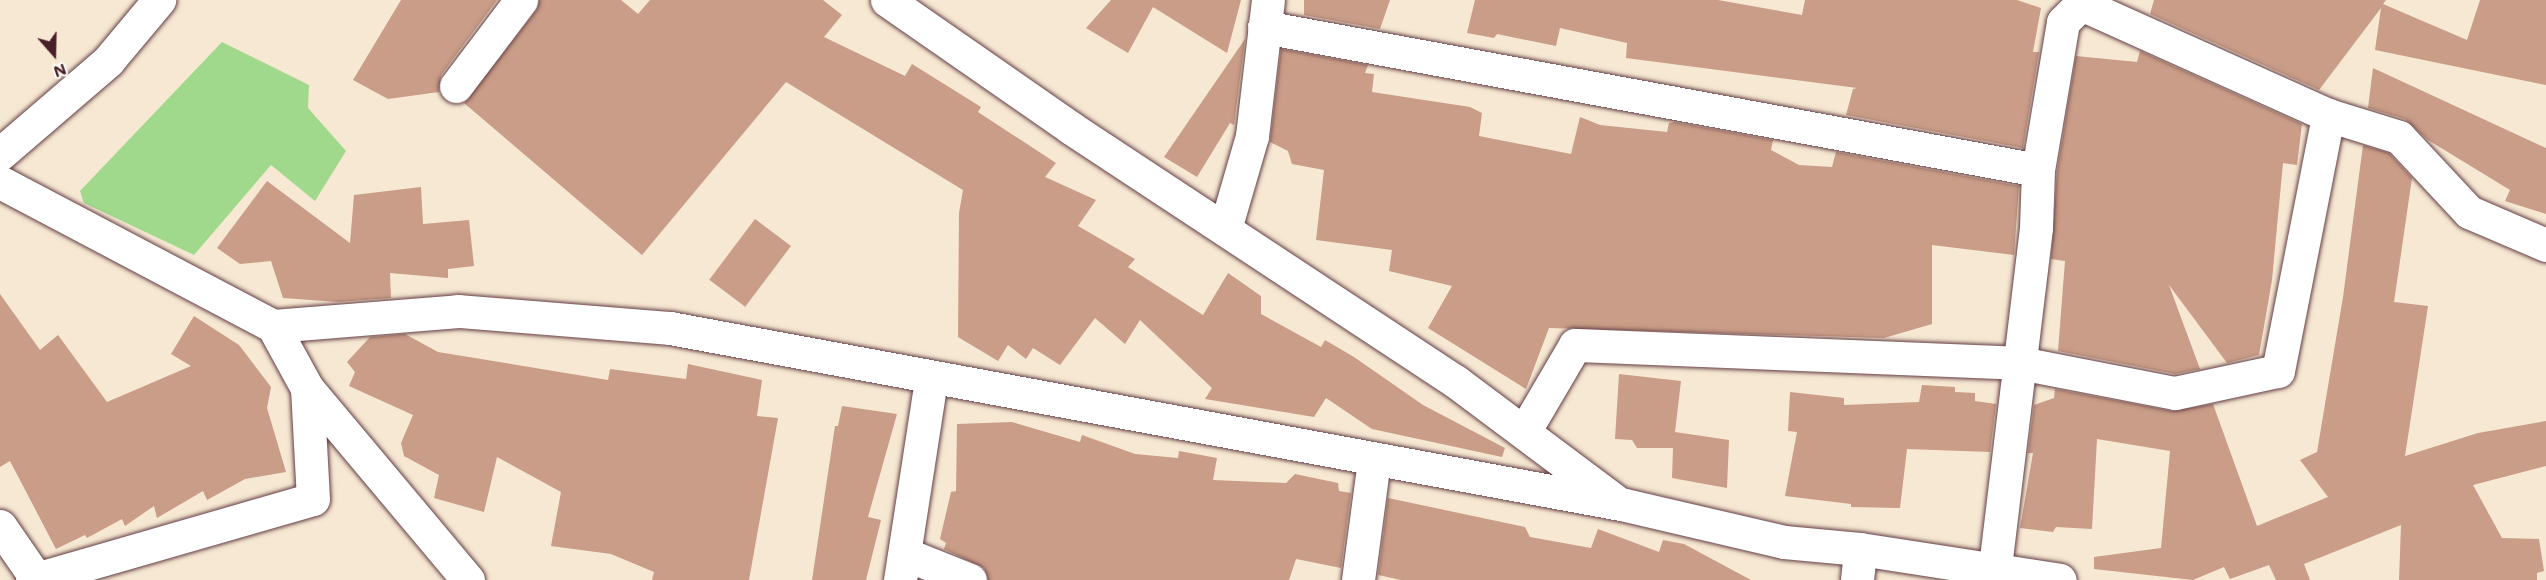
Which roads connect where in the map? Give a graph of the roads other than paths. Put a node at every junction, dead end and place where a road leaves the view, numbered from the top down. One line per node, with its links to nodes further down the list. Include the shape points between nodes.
1 (159, 0): 8 (street, via 108,61)
2 (521, 0): 6 (street)
3 (887, 0): 11 (street)
4 (2060, 11): 7 (street, via 2082,4); 9 (street)
5 (1266, 13): 9 (street); 11 (street, via 1252,136)
6 (456, 86)
7 (2328, 115): 12 (street, via 2399,137 2469,212); 14 (street, via 2278,371 2175,393)
8 (0, 154)
9 (2038, 170): 14 (street, via 2036,228)
10 (0, 182): 13 (street)
11 (1225, 229): 17 (street, via 1455,381)
12 (2546, 245)
13 (273, 326): 15 (street, via 458,311 670,328); 16 (street)
14 (2020, 363): 17 (street, via 1575,345); 23 (street)
15 (931, 380): 18 (street); 22 (street)
16 (306, 388): 24 (street, via 313,499); 25 (street)
17 (1524, 432): 19 (street)
18 (1374, 460): 19 (street); 27 (street)
19 (1621, 504): 21 (street, via 1784,542)
20 (0, 526): 24 (street)
21 (1858, 565): 23 (street)
22 (903, 567): 26 (street)
23 (1995, 568): 28 (street)
24 (34, 579)
25 (470, 579)
26 (970, 580)
27 (1358, 580)
28 (2060, 580)

